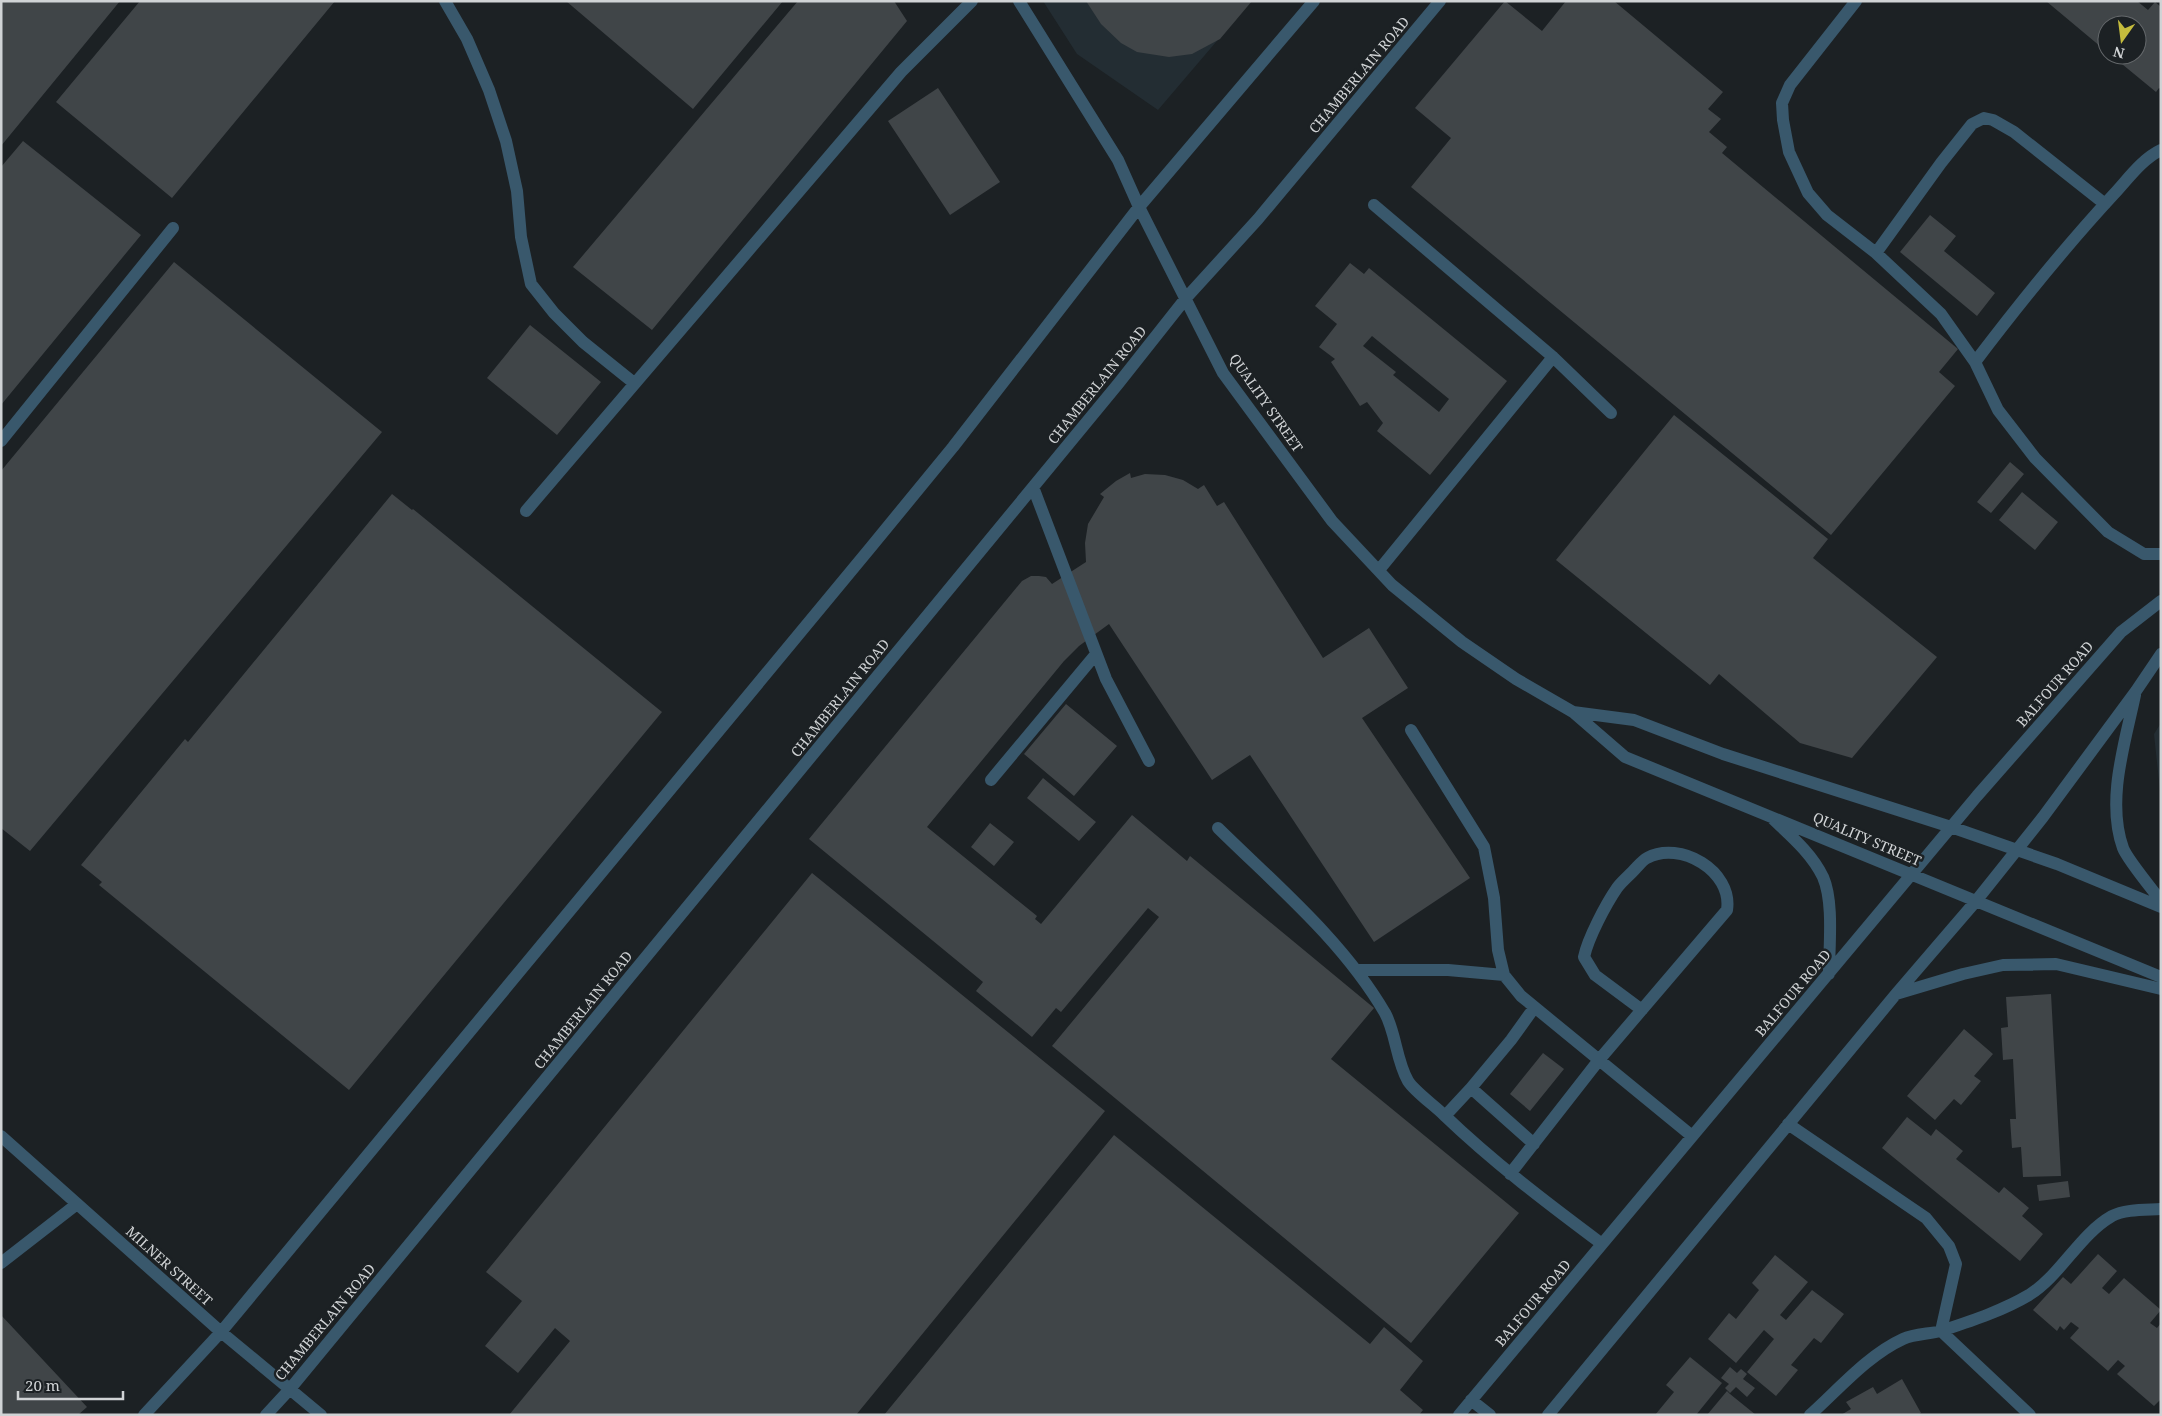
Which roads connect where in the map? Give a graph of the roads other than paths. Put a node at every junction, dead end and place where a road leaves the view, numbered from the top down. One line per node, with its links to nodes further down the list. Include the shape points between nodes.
1 (444, 1): 16 (street, via 474,56 506,141 531,284 583,342)
2 (972, 1): 16 (street, via 901,72)
3 (1019, 1): 10 (street, QUALITY STREET, via 1118,160)
4 (1314, 1): 10 (street)
5 (1440, 1): 13 (street, CHAMBERLAIN ROAD, via 1258,219)
6 (1856, 1): 12 (street, via 1790,85 1782,103 1783,120 1790,152 1808,192 1828,215)
7 (2161, 150): 8 (street, via 2141,165)
8 (2104, 204): 12 (street, via 2014,132 1984,118 1972,124); 15 (street, via 2018,306)
9 (1374, 205): 14 (street)
10 (1139, 207): 13 (street, QUALITY STREET); 60 (street, via 940,463)
11 (173, 228): 18 (street)
12 (1876, 253): 15 (street, via 1941,314)
13 (1186, 298): 19 (street, CHAMBERLAIN ROAD); 22 (street, QUALITY STREET, via 1223,372 1332,521)
14 (1553, 357): 17 (street); 22 (street)
15 (1976, 362): 21 (street, via 1998,410 2036,458 2108,532 2144,554)
16 (634, 383): 20 (street)
17 (1611, 413)
18 (1, 441)
19 (1033, 487): 24 (street); 61 (street, CHAMBERLAIN ROAD)
20 (526, 511)
21 (2161, 554)
22 (1379, 570): 27 (street, QUALITY STREET, via 1392,585 1462,642)
23 (2161, 601): 32 (street, BALFOUR ROAD, via 2121,632)
24 (1096, 654): 29 (street); 30 (street)
25 (2161, 654): 26 (street)
26 (2136, 691): 34 (street); 37 (street, via 2115,803 2123,849)
27 (1573, 712): 31 (street, QUALITY STREET, via 1625,757); 32 (street, QUALITY STREET, via 1634,720 1723,754)
28 (1411, 730): 41 (street, via 1484,847)
29 (1149, 761)
30 (991, 780)
31 (1769, 815): 35 (street, QUALITY STREET); 40 (street, via 1806,851 1823,877 1829,903)
32 (1951, 827): 34 (street, QUALITY STREET); 35 (street, BALFOUR ROAD)
33 (1218, 828): 39 (street, via 1338,946)
34 (2016, 849): 36 (street); 38 (street, QUALITY STREET)
35 (1911, 874): 36 (street, QUALITY STREET); 40 (street, BALFOUR ROAD)
36 (1976, 901): 42 (street, QUALITY STREET); 44 (street)
37 (2161, 901)
38 (2161, 907)
39 (1357, 970): 41 (street, via 1448,970); 49 (street, via 1386,1015 1409,1082)
40 (1829, 974): 52 (street, BALFOUR ROAD)
41 (1504, 975): 45 (street)
42 (2161, 977)
43 (2161, 989): 44 (street, via 2056,964 2003,965)
44 (1896, 994): 50 (street)
45 (1534, 1008): 47 (street); 48 (street)
46 (1642, 1010): 46 (street, via 1727,910 1729,899 1723,884 1707,866 1684,853 1669,851 1646,858 1617,888 1587,944 1584,957 1595,975); 47 (street)
47 (1599, 1060): 52 (street); 53 (street)
48 (1471, 1088): 49 (street); 53 (street)
49 (1445, 1116): 54 (street)
50 (1788, 1124): 59 (street, via 1926,1218 1949,1246 1956,1264); 68 (street)
51 (1, 1136): 55 (street, MILNER STREET)
52 (1692, 1136): 57 (street, BALFOUR ROAD)
53 (1534, 1144): 54 (street)
54 (1510, 1174): 57 (street)
55 (77, 1204): 58 (street); 60 (street, MILNER STREET)
56 (2161, 1209): 59 (street, via 2113,1215 2030,1294 1984,1316)
57 (1602, 1244): 62 (street, BALFOUR ROAD)
58 (1, 1263)
59 (1941, 1331): 69 (street, via 1905,1338 1884,1350); 70 (street)
60 (221, 1332): 61 (street, MILNER STREET); 63 (street)
61 (290, 1389): 64 (street, CHAMBERLAIN ROAD); 65 (street, MILNER STREET)
62 (1472, 1400): 66 (street, BALFOUR ROAD); 67 (street)
63 (144, 1415)
64 (266, 1415)
65 (321, 1415)
66 (1460, 1415)
67 (1490, 1415)
68 (1548, 1415)
69 (1810, 1415)
70 (2030, 1415)

